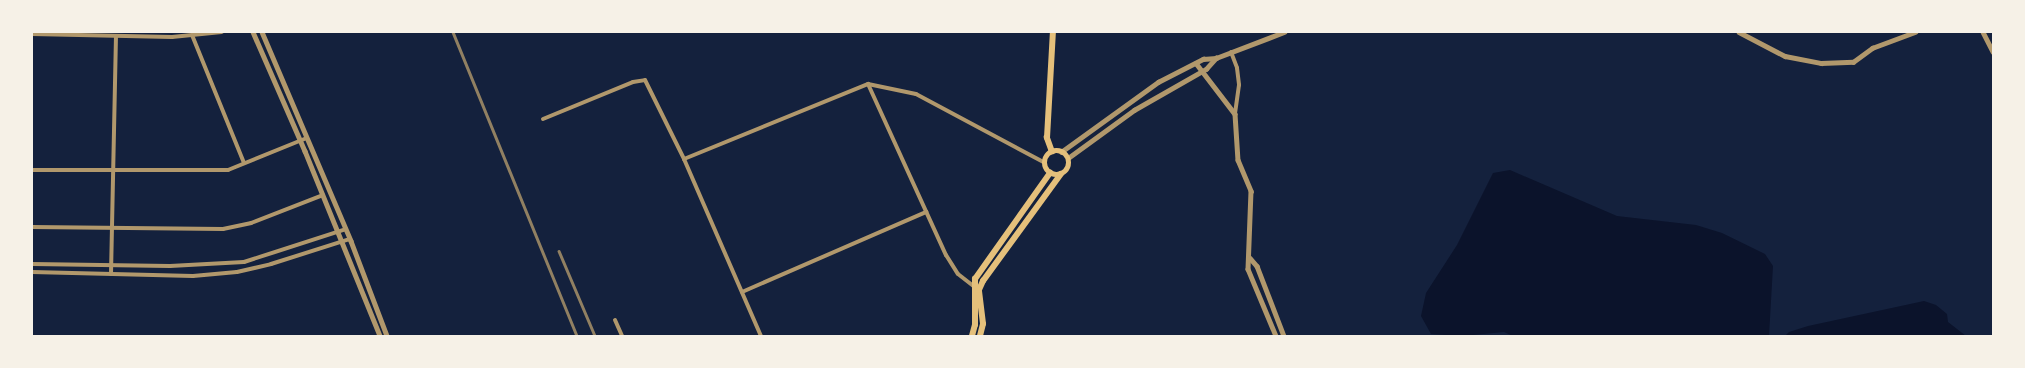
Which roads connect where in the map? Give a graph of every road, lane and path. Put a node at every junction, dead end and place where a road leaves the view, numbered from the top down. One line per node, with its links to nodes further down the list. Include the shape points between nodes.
1 (222, 32): 10 (street)
2 (253, 32): 21 (street)
3 (262, 32): 20 (street)
4 (1053, 32): 22 (main road, via 1047,138)
5 (1284, 32): 12 (street)
6 (1739, 32): 7 (street, via 1785,56 1821,63 1853,62 1872,48)
7 (1914, 32)
8 (1983, 32): 13 (street)
9 (32, 34): 11 (street)
10 (192, 35): 11 (street); 27 (street)
11 (116, 36): 29 (street)
12 (1231, 52): 14 (street); 18 (street, via 1237,68 1239,85)
13 (1993, 52)
14 (1216, 58): 15 (street); 16 (street)
15 (1196, 63): 16 (street); 23 (street, via 1158,82)
16 (1201, 71): 18 (street); 24 (street, via 1134,110)
17 (868, 84): 25 (street); 26 (street, via 916,94); 33 (street)
18 (1235, 114): 40 (street, via 1238,160 1251,191)
19 (543, 119): 25 (street, via 632,82 645,80)
20 (307, 138): 21 (street); 36 (street)
21 (300, 141): 27 (street); 32 (street)
22 (1052, 152): 23 (main road); 26 (main road)
23 (1061, 152): 24 (main road)
24 (1068, 158): 31 (main road, via 1068,167)
25 (684, 159): 46 (street)
26 (1045, 163): 30 (main road)
27 (244, 164): 29 (street, via 228,170)
28 (32, 170): 29 (street)
29 (113, 170): 35 (street)
30 (1050, 173): 31 (main road); 45 (main road, via 975,279)
31 (1061, 174): 45 (main road)
32 (323, 195): 35 (street, via 251,222 223,229); 37 (street)
33 (926, 212): 45 (street, via 954,268); 46 (street)
34 (32, 227): 35 (street)
35 (112, 229): 42 (street)
36 (346, 229): 37 (street); 38 (street)
37 (338, 232): 39 (street); 42 (street, via 244,262 170,266)
38 (350, 239): 39 (street); 49 (street)
39 (342, 242): 44 (street, via 237,272 193,276); 48 (street)
40 (1250, 258): 54 (street, via 1248,269); 55 (street, via 1257,266)
41 (32, 264): 42 (street)
42 (112, 265): 44 (street)
43 (32, 272): 44 (street)
44 (112, 274)
45 (976, 288): 52 (main road, via 975,325); 53 (main road, via 983,324)
46 (742, 292): 51 (street)
47 (615, 320): 50 (street)
48 (380, 336)
49 (387, 336)
50 (622, 336)
51 (761, 336)
52 (972, 336)
53 (980, 336)
54 (1276, 336)
55 (1284, 336)

